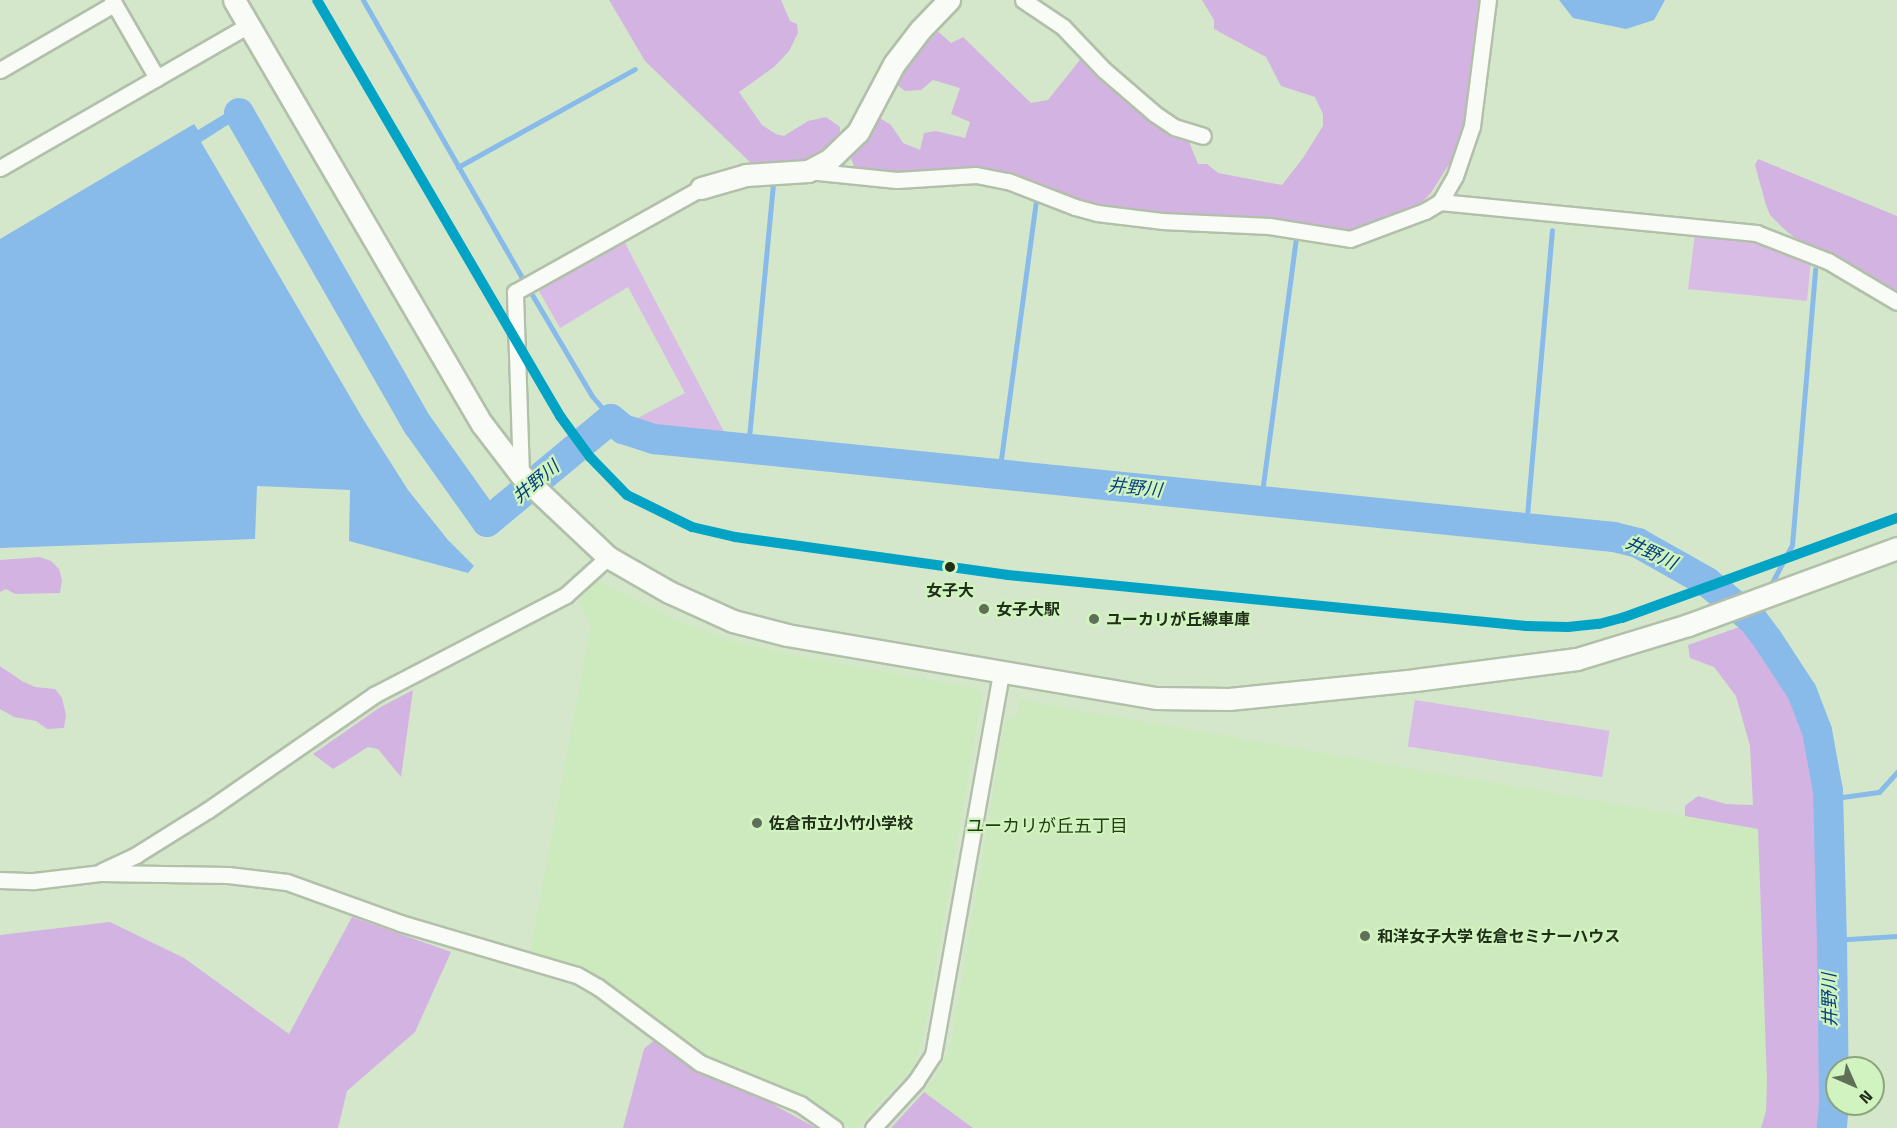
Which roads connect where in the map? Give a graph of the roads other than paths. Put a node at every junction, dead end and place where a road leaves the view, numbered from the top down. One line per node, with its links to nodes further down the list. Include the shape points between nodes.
1 (234, 0): 6 (street)
2 (949, 0): 11 (street, via 894,64 858,132 829,160)
3 (1023, 0): 9 (street, via 1063,27 1104,70 1155,114 1174,127)
4 (1488, 0): 13 (street, via 1472,126 1455,176)
5 (113, 2): 7 (street); 8 (street)
6 (249, 25): 8 (street); 15 (street, via 482,424)
7 (0, 70)
8 (157, 78): 10 (street)
9 (1203, 136)
10 (0, 168)
11 (808, 171): 12 (street, via 746,175); 13 (street, via 897,180 976,175 1008,181 1097,213 1162,221 1269,226 1350,239 1425,212)
12 (701, 188): 15 (street, via 515,292)
13 (1440, 202): 14 (street, via 1756,233 1828,261)
14 (1897, 302)
15 (521, 475): 17 (street)
16 (1897, 548): 18 (street, via 1688,625 1577,659 1229,699 1156,698)
17 (608, 557): 18 (street, via 684,600 758,628); 19 (street, via 566,595 374,696 208,810)
18 (1001, 673): 22 (street, via 933,1055 916,1081)
19 (100, 873): 20 (street, via 34,881); 21 (street, via 228,875 287,882 400,923 577,975 700,1063 800,1104)
20 (0, 880)
21 (834, 1128)
22 (873, 1128)

